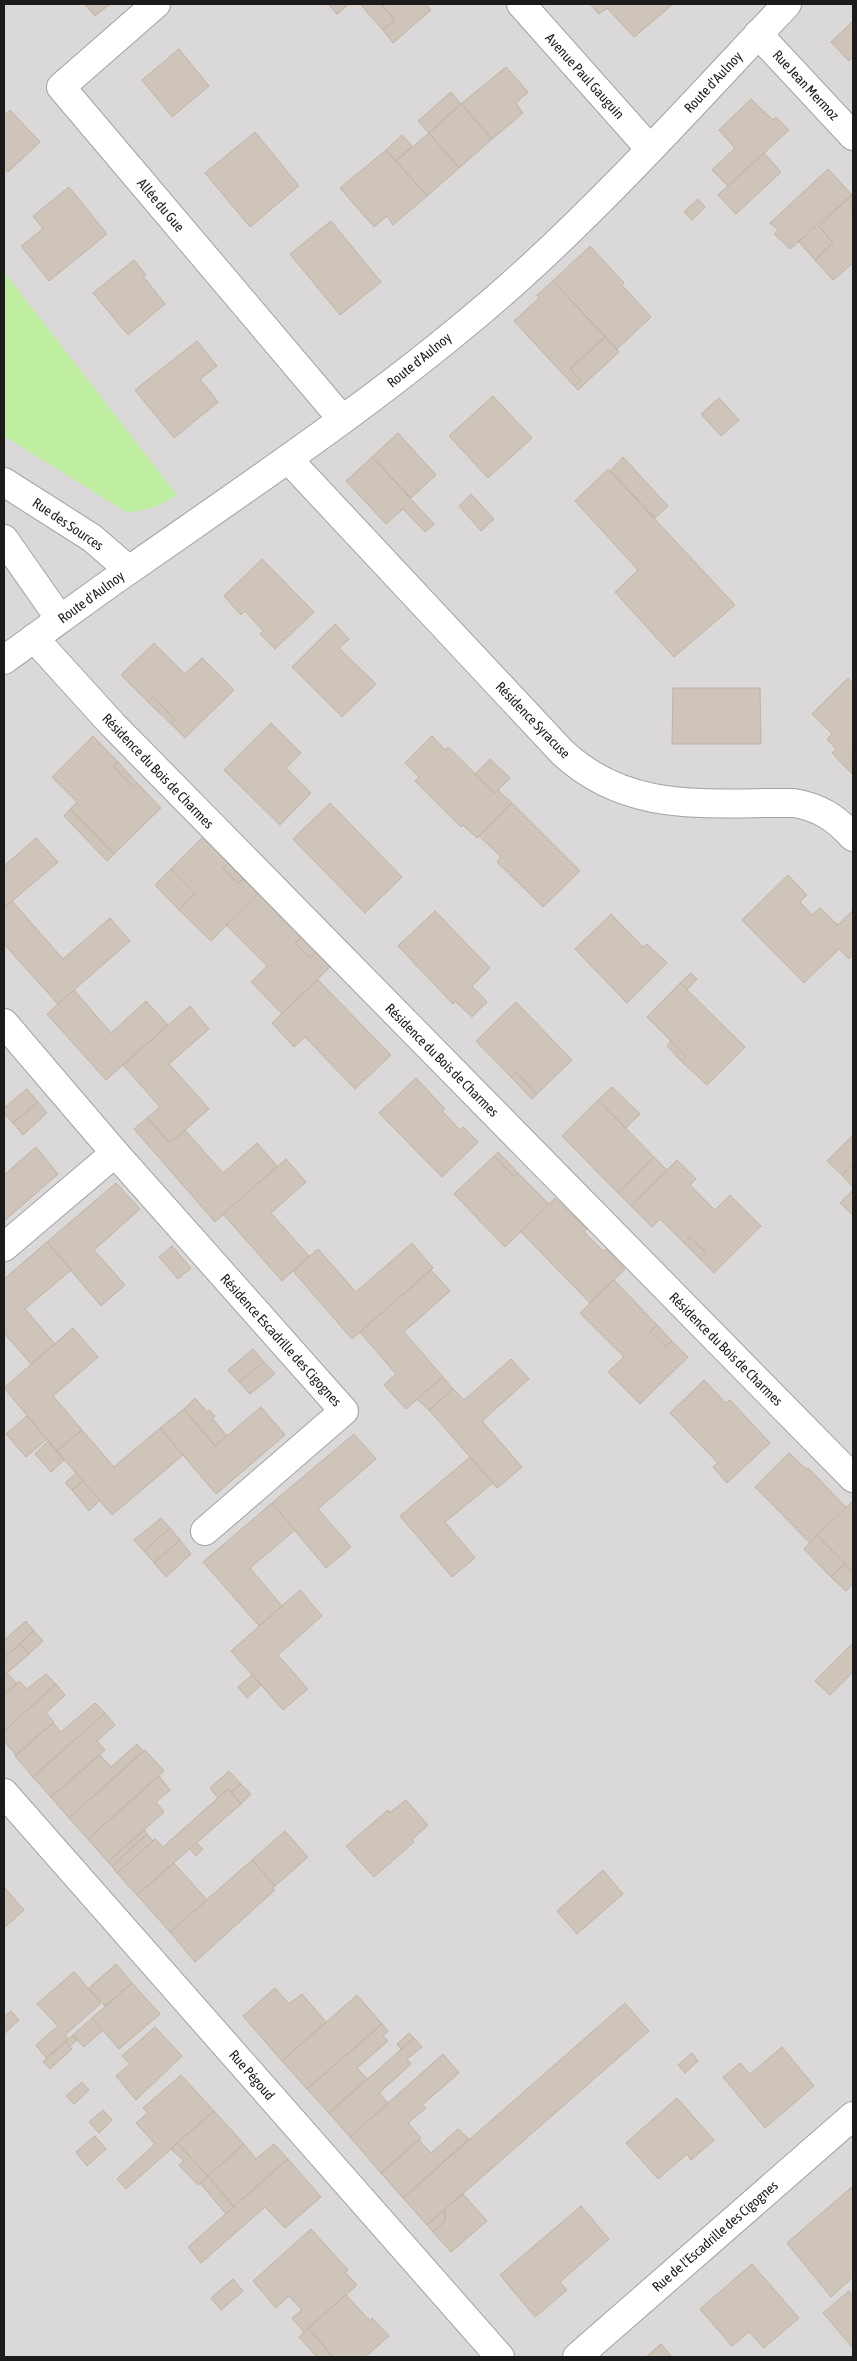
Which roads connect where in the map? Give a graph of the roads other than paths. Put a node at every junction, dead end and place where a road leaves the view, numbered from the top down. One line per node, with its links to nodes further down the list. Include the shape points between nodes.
1 (156, 4): 7 (street, Allée du Gue, via 61,87)
2 (521, 4): 6 (street, Avenue Paul Gauguin)
3 (786, 4): 4 (street, Route d'Aulnoy)
4 (758, 34): 5 (street, Rue Jean Mermoz); 6 (street, Route d'Aulnoy)
5 (853, 136)
6 (650, 149): 7 (street, Route d'Aulnoy, via 508,287 432,351)
7 (342, 419): 8 (street, Route d'Aulnoy)
8 (288, 459): 11 (street, Route d'Aulnoy); 15 (street, Résidence Syracuse, via 562,752 593,777 653,800 808,806 824,812)
9 (4, 482): 11 (street, Rue des Sources, via 92,538)
10 (4, 539): 12 (street)
11 (129, 570): 12 (street, Route d'Aulnoy)
12 (60, 619): 13 (street, Route d'Aulnoy)
13 (34, 638): 14 (street, Route d'Aulnoy); 19 (street, Résidence du Bois de Charmes, via 119,731)
14 (4, 660)
15 (853, 837)
16 (4, 1023): 17 (street, Résidence Escadrille des Cigognes)
17 (115, 1153): 18 (street); 20 (street, Résidence Escadrille des Cigognes, via 344,1411)
18 (4, 1247)
19 (853, 1478)
20 (205, 1531)
21 (4, 1793): 23 (street, Rue Pégoud)
22 (853, 2116): 24 (street, Rue de l'Escadrille des Cigognes)
23 (500, 2357)
24 (577, 2357)

